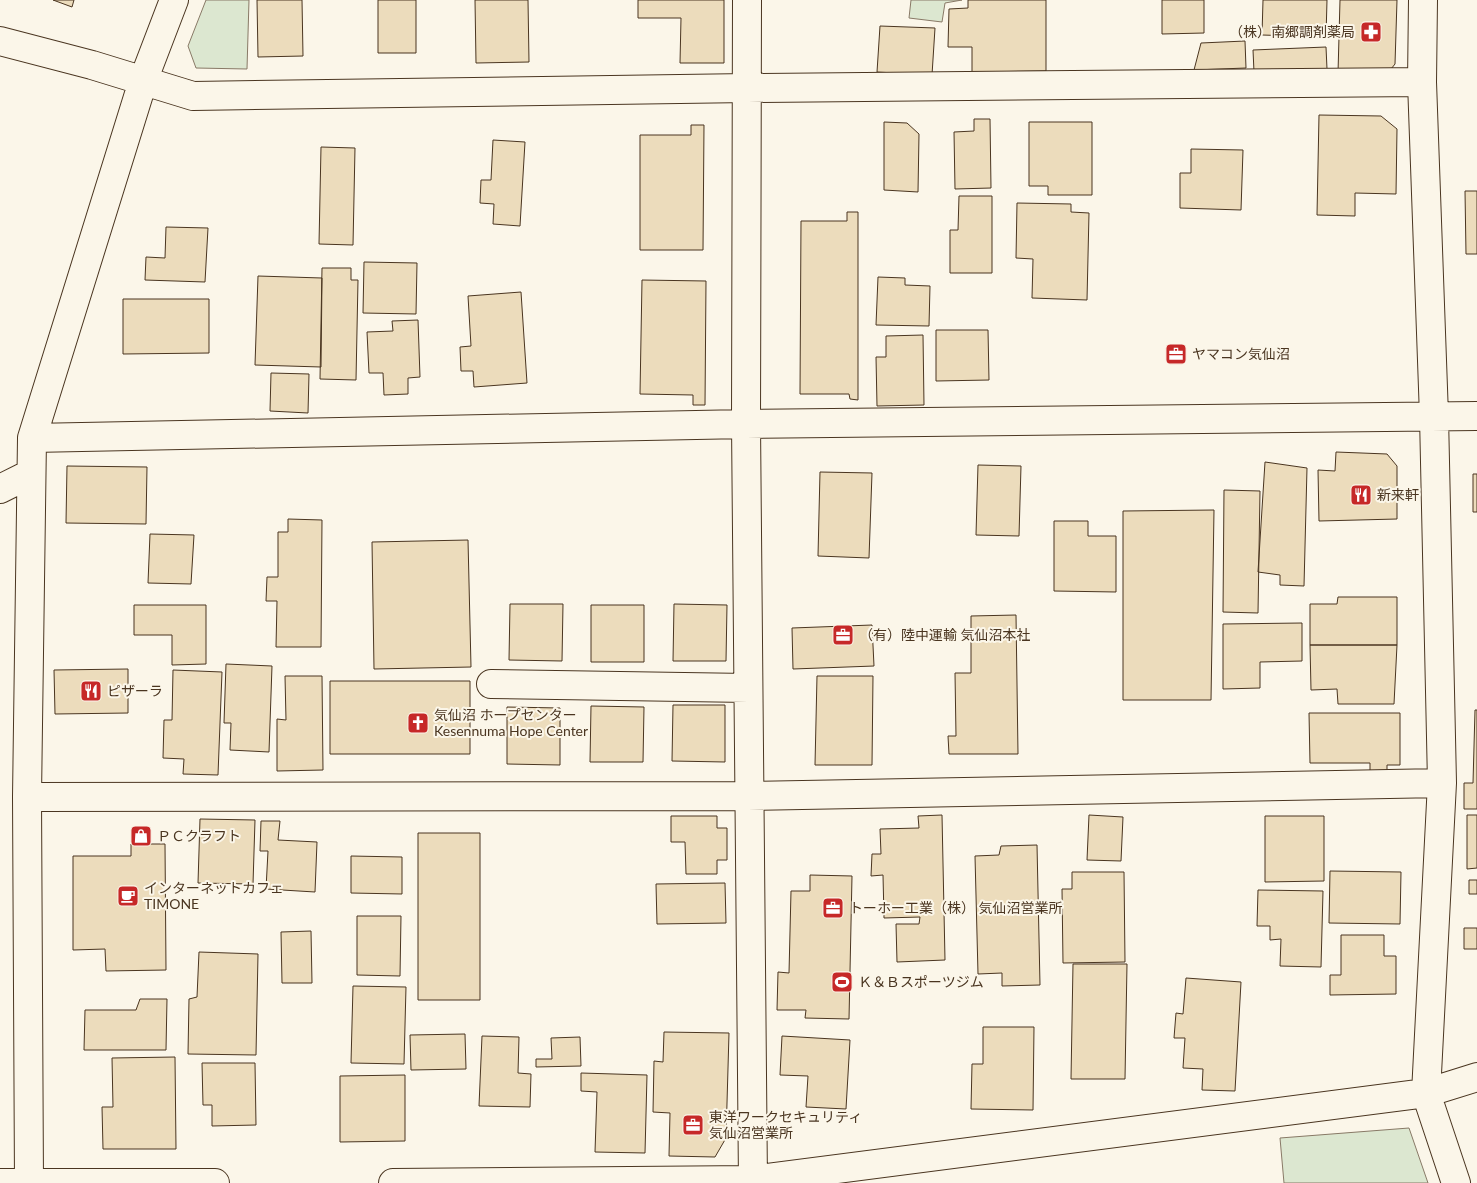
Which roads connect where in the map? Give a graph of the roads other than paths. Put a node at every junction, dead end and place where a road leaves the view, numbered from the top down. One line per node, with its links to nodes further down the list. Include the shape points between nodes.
1 (174, 0): 5 (street)
2 (747, 0): 7 (street)
3 (1423, 0): 6 (street)
4 (0, 41): 5 (street)
5 (144, 81): 7 (street, via 193,96); 11 (street)
6 (1422, 82): 7 (street); 8 (street)
7 (748, 88): 10 (street)
8 (1434, 416): 9 (street); 10 (street); 16 (street)
9 (1477, 416)
10 (746, 424): 11 (street); 15 (street)
11 (32, 438): 12 (street)
12 (30, 474): 13 (street); 18 (street)
13 (0, 489)
14 (491, 684): 15 (street)
15 (748, 688): 17 (street)
16 (1442, 783): 17 (street); 20 (street)
17 (748, 796): 18 (street); 21 (street)
18 (28, 797): 23 (street)
19 (1477, 1077): 20 (street)
20 (1426, 1093): 21 (street); 26 (street)
21 (753, 1181): 25 (street)
22 (0, 1183): 23 (street)
23 (29, 1183): 24 (street)
24 (215, 1183)
25 (393, 1183)
26 (1456, 1183)

